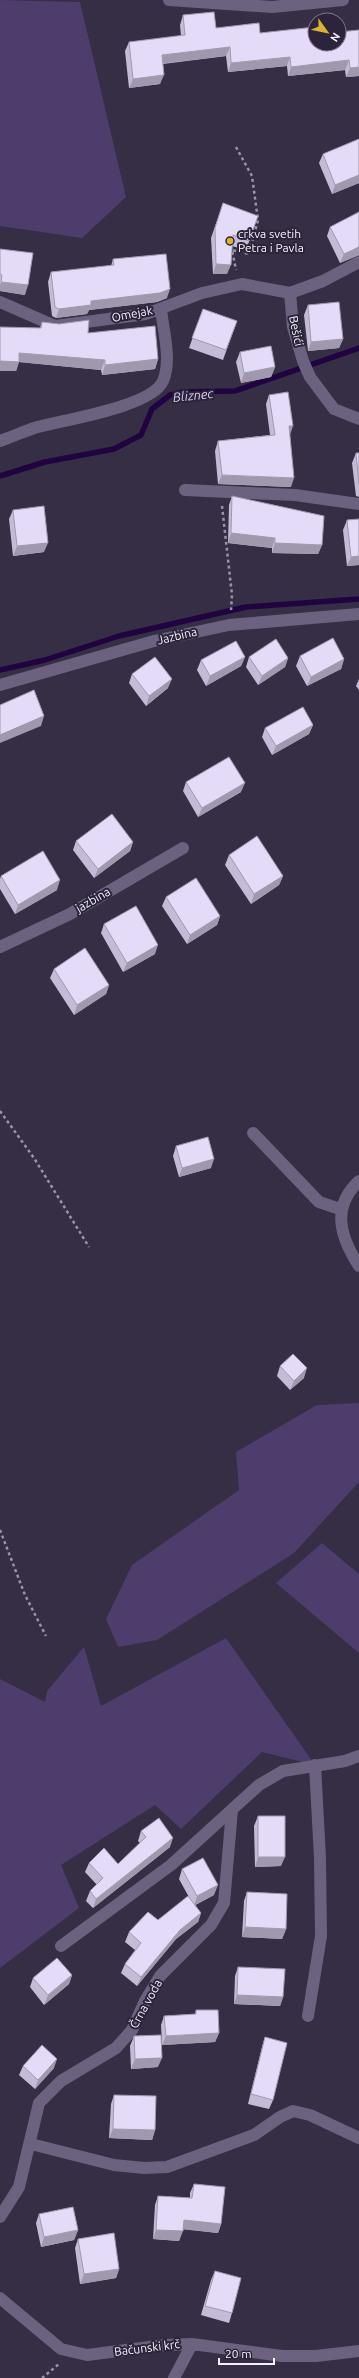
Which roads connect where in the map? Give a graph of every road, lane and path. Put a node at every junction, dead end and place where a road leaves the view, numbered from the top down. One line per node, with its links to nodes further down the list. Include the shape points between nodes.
1 (170, 0): 2 (street, via 272,7)
2 (343, 0)
3 (236, 147): 5 (path, via 252,176 258,220 249,254 232,250)
4 (359, 262): 6 (street, via 323,281)
5 (239, 285): 6 (street, Omejak); 8 (street, Omejak, via 202,293)
6 (290, 293): 9 (street, Bešići, via 293,327 310,377 334,409)
7 (0, 302): 8 (street, Omejak, via 55,326 146,314)
8 (161, 309): 10 (street, via 166,362 164,380 157,390 132,403 34,428)
9 (359, 419)
10 (0, 442)
11 (185, 490): 12 (street)
12 (220, 492): 13 (street, via 295,496); 14 (path)
13 (359, 504)
14 (233, 603)
15 (359, 614): 16 (street, Jazbina, via 229,625 154,641)
16 (0, 685)
17 (183, 848): 18 (street, jazbina, via 70,914)
18 (0, 947)
19 (0, 1111): 23 (path, via 34,1158)
20 (253, 1133): 22 (street, via 319,1202)
21 (359, 1181): 22 (street, via 350,1190)
22 (340, 1209): 24 (street, via 342,1232)
23 (89, 1246)
24 (359, 1266)
25 (0, 1530): 26 (path, via 25,1596)
26 (46, 1636)
27 (359, 1756): 28 (street, via 345,1761)
28 (316, 1765): 29 (street, via 283,1771 259,1785); 31 (street, via 322,1936)
29 (232, 1810): 30 (street, via 171,1865); 33 (street, Črna voda, via 224,1903 211,1925 160,1976 132,2030 116,2048 61,2081 39,2103)
30 (61, 1946)
31 (308, 2016)
32 (359, 2138): 33 (street, via 310,2115 293,2111 254,2136 166,2166 144,2168 114,2165)
33 (30, 2144): 34 (street, Črna voda, via 19,2187)
34 (0, 2216)
35 (0, 2298): 36 (street, Bačunski krč, via 61,2349 73,2352 87,2355)
36 (192, 2344): 37 (street, Bačunski krč, via 282,2356 316,2356); 38 (street)
37 (359, 2351)
38 (174, 2378)

